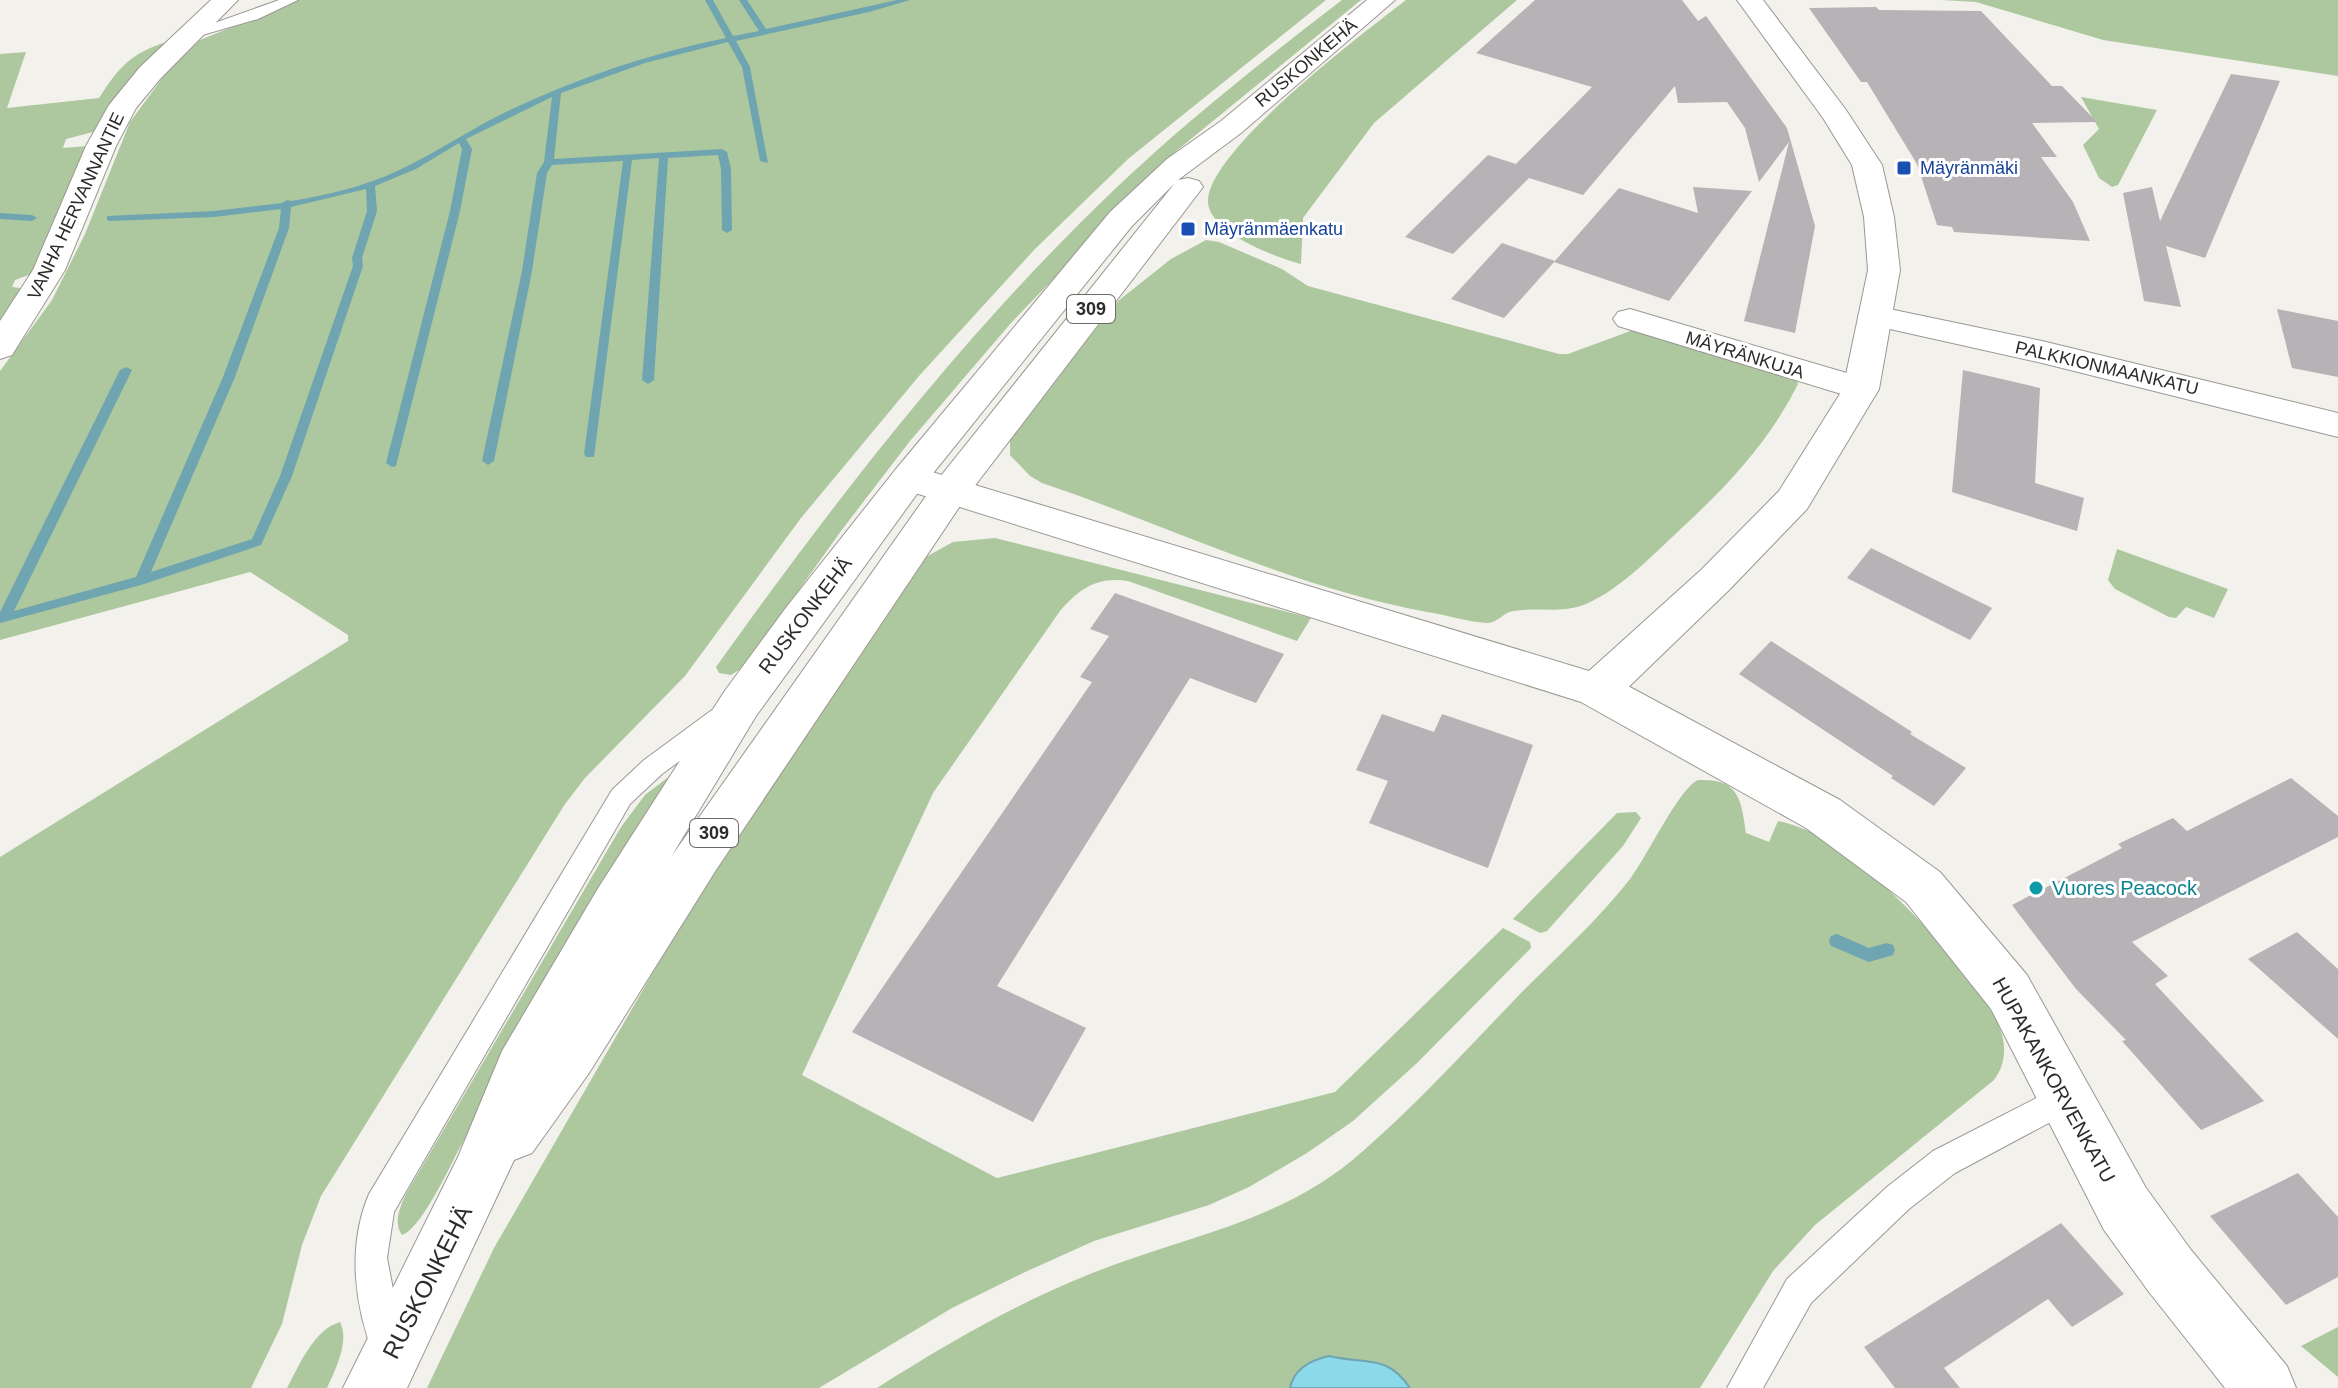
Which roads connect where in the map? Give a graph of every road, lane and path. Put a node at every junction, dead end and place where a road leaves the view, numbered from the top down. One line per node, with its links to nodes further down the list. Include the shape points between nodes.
1 (225, 0): 5 (street, VANHA HERVANNANTIE)
2 (291, 0): 5 (lane)
3 (1382, 0): 11 (street, RUSKONKEHÄ / 309, via 1231,127 1201,171)
4 (1750, 0): 6 (street, via 1867,165 1884,270)
5 (185, 36): 8 (street, VANHA HERVANNANTIE, via 117,116 49,270)
6 (1875, 316): 9 (street); 10 (street, PALKKIONMAANKATU)
7 (1630, 319): 9 (street, MÄYRÄNKUJA)
8 (0, 348)
9 (1861, 389): 12 (street, via 1793,500)
10 (2338, 425)
11 (929, 484): 12 (street); 13 (street, RUSKONKEHÄ / 309); 15 (street, RUSKONKEHÄ / 309, via 570,1055)
12 (1597, 690): 14 (street, HUPAKANKORVENKATU, via 1823,814 1923,887 2009,992)
13 (740, 704): 15 (street, RUSKONKEHÄ / 309, via 521,1069); 16 (lane, via 621,797 380,1205 368,1245)
14 (2064, 1099): 17 (lane, via 1944,1162 1898,1198 1799,1291); 18 (street, HUPAKANKORVENKATU, via 2125,1209)
15 (479, 1176): 16 (street, RUSKONKEHÄ / 309)
16 (382, 1372)
17 (1744, 1388)
18 (2265, 1388)

